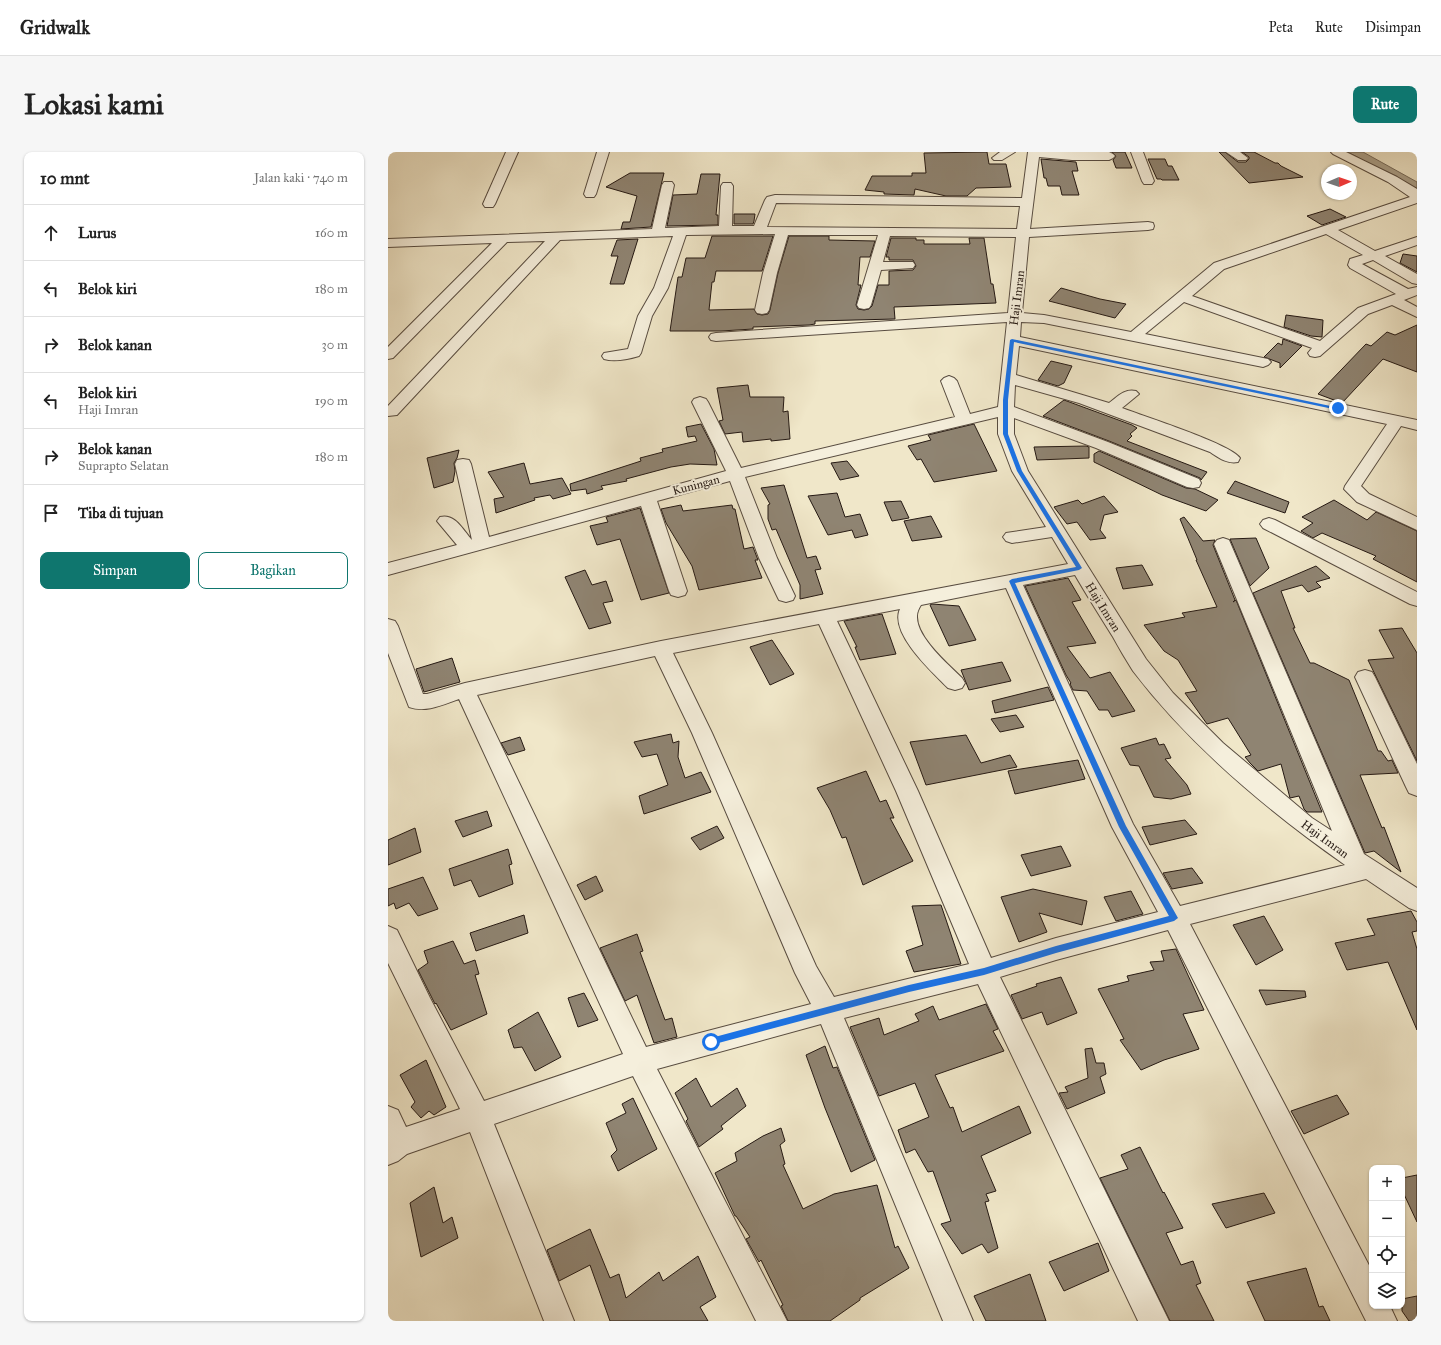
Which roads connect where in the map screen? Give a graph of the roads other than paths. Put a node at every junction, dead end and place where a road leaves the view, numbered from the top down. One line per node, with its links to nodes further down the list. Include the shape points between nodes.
1 (512, 152): 15 (street)
2 (603, 152): 12 (street)
3 (1010, 152): 8 (street)
4 (1034, 152): 7 (street); 14 (street, Haji Imran)
5 (1137, 152): 9 (street)
6 (1337, 152): 13 (street, via 1412,190)
7 (1109, 156)
8 (998, 158)
9 (1148, 181)
10 (668, 184): 23 (street)
11 (727, 186): 18 (street)
12 (590, 194)
13 (1414, 201): 17 (street)
14 (1028, 202): 19 (street, via 775,199 771,200); 24 (street, Haji Imran)
15 (489, 204)
16 (1148, 226): 24 (street)
17 (1327, 229): 29 (street); 34 (street, via 1219,266)
18 (725, 230): 19 (street); 21 (street)
19 (759, 230): 20 (street)
20 (783, 230): 22 (street); 37 (street)
21 (681, 232): 23 (street); 44 (street, via 661,288 645,316 635,352)
22 (886, 232): 24 (street); 31 (street)
23 (658, 233): 25 (street)
24 (1023, 233): 39 (street, Haji Imran)
25 (556, 237): 26 (street); 52 (street)
26 (504, 238): 28 (street); 43 (street)
27 (1417, 241): 29 (street)
28 (388, 243)
29 (1374, 256): 32 (street); 33 (street, via 1355,262 1355,265)
30 (908, 265): 31 (street)
31 (875, 266): 36 (street)
32 (1417, 280)
33 (1412, 292): 35 (street)
34 (1182, 297): 35 (street, via 1318,350 1363,311); 41 (street)
35 (1392, 299): 38 (street)
36 (864, 305)
37 (762, 310)
38 (1417, 313)
39 (1015, 317): 40 (street); 41 (street, via 1040,319); 42 (street, Haji Imran)
40 (716, 337)
41 (1133, 337): 45 (street)
42 (1012, 340): 46 (street, Haji Imran); 54 (street)
43 (388, 356)
44 (609, 356)
45 (1263, 362)
46 (1009, 378): 50 (street, Haji Imran); 51 (street)
47 (949, 381): 53 (street)
48 (1131, 394): 51 (street)
49 (700, 402): 59 (street)
50 (1006, 410): 53 (street, Kuningan); 60 (street, via 1102,445); 65 (street, Haji Imran, via 1006,434 1017,463)
51 (1110, 410): 57 (street, via 1216,449)
52 (391, 412)
53 (964, 420): 59 (street, Kuningan)
54 (1394, 425): 55 (street); 56 (street); 64 (street, via 1353,489 1363,498)
55 (1417, 425)
56 (1417, 436)
57 (1232, 458)
58 (463, 464): 68 (street)
59 (736, 474): 61 (street, Kuningan); 73 (street, via 768,558)
60 (1193, 483)
61 (648, 498): 68 (street, Kuningan); 72 (street)
62 (446, 521): 68 (street)
63 (1269, 524): 75 (street)
64 (1417, 524)
65 (1057, 531): 66 (street); 69 (street, Haji Imran)
66 (1012, 537)
67 (1223, 544): 83 (street)
68 (476, 546): 70 (street, Kuningan)
69 (1079, 568): 71 (street); 83 (street, Haji Imran, via 1139,664 1166,698 1216,749 1274,799)
70 (388, 569)
71 (1012, 581): 74 (street); 85 (street, via 1123,827)
72 (678, 591)
73 (786, 596)
74 (914, 600): 76 (street); 80 (street, via 907,617 911,632)
75 (1417, 600)
76 (825, 616): 78 (street); 87 (street, via 907,791)
77 (388, 626): 81 (street, via 416,702 426,702)
78 (661, 648): 81 (street); 88 (street, via 702,733 807,973)
79 (1365, 677): 82 (street)
80 (955, 683)
81 (465, 690): 89 (street)
82 (1417, 787)
83 (1362, 865): 84 (street, Haji Imran); 85 (street)
84 (1416, 901)
85 (1174, 918): 87 (street); 93 (street)
86 (388, 937): 90 (street)
87 (984, 971): 88 (street); 98 (street)
88 (828, 1010): 89 (street); 97 (street)
89 (639, 1061): 90 (street); 96 (street)
90 (478, 1117): 92 (street); 95 (street)
91 (388, 1119): 92 (street)
92 (394, 1147)
93 (1369, 1296)
94 (1376, 1309): 99 (street)
95 (559, 1321)
96 (772, 1321)
97 (958, 1321)
98 (1154, 1321)
99 (1382, 1321)

